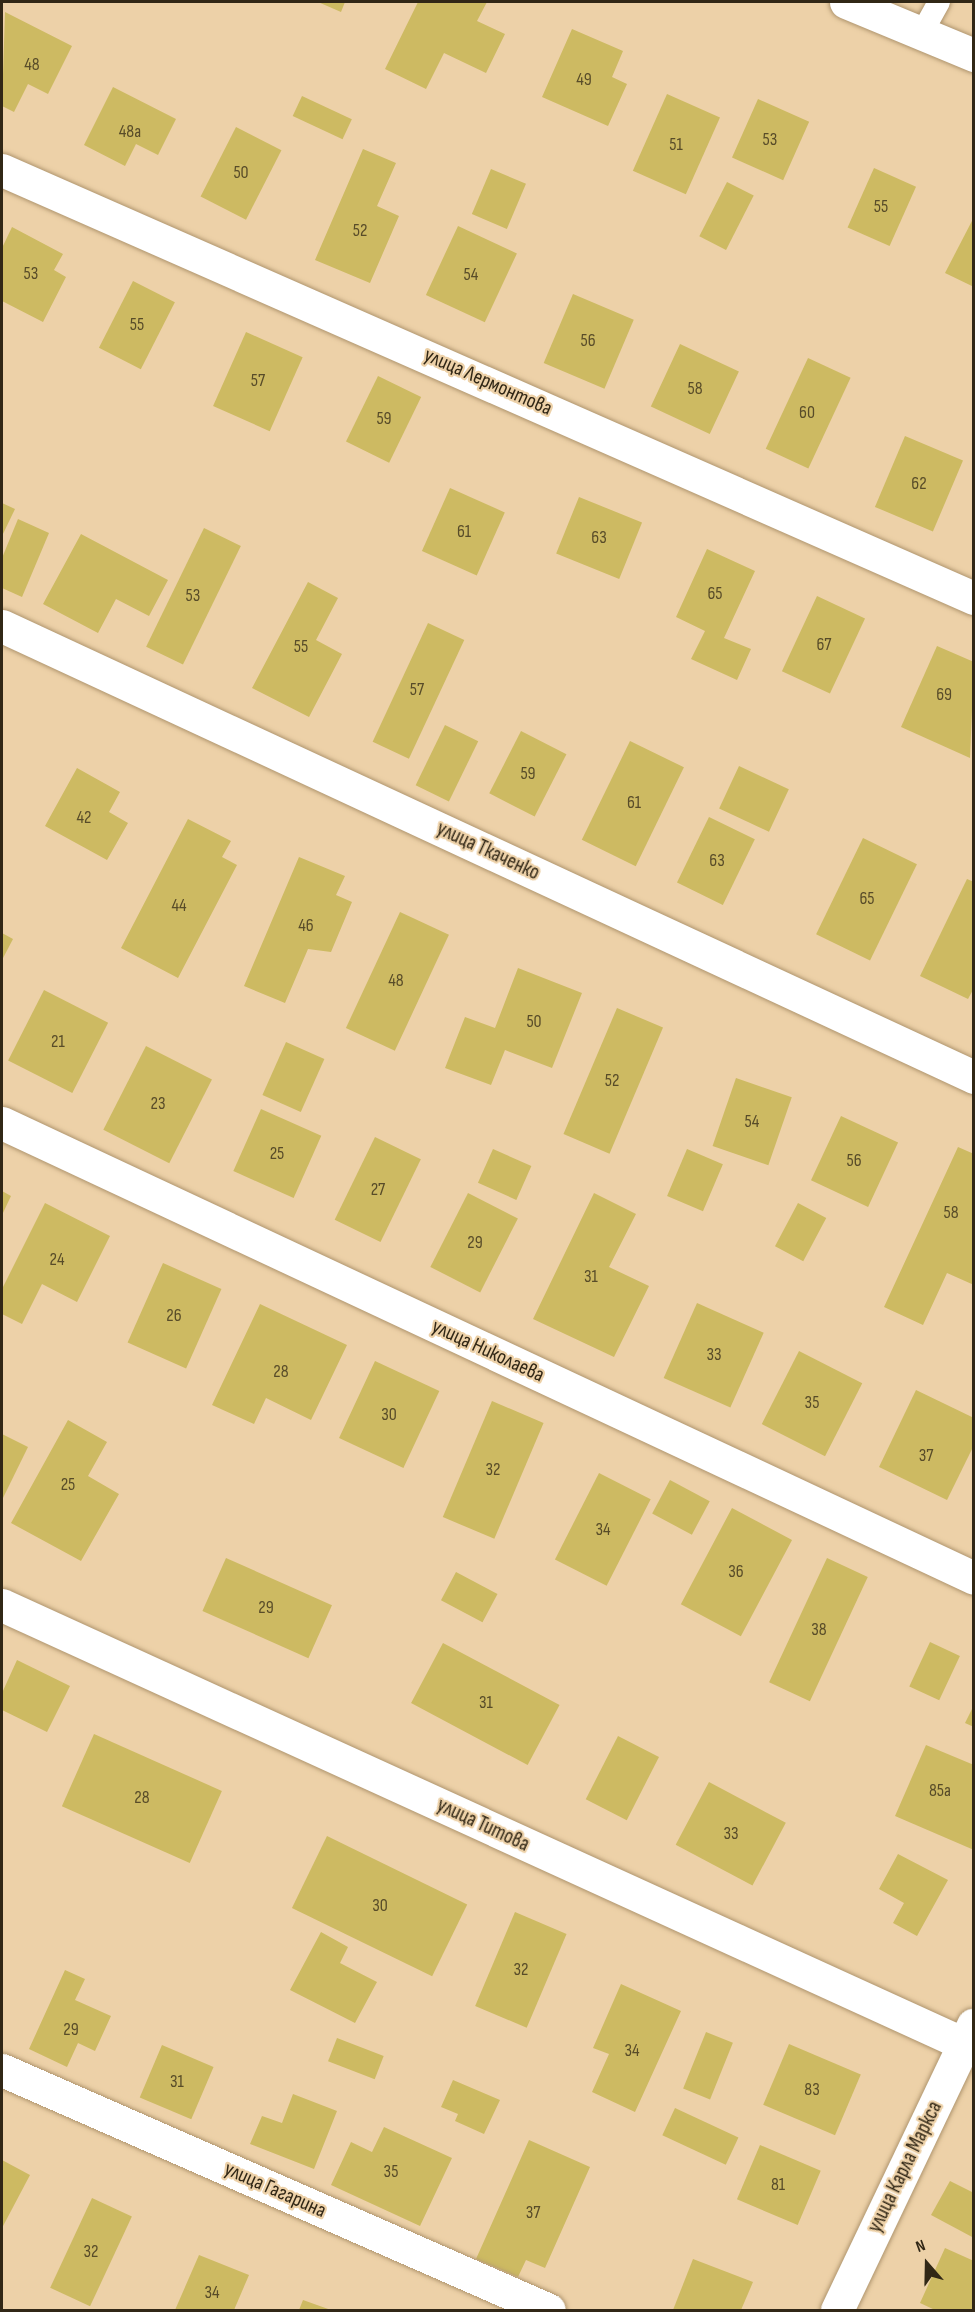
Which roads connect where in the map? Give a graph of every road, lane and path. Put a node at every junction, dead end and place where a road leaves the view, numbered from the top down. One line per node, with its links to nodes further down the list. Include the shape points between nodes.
1 (846, 2): 2 (street)
2 (931, 15): 3 (street)
3 (974, 55)
4 (2, 170): 5 (street, улица Лермонтова)
5 (974, 598)
6 (2, 626): 7 (street, улица Ткаченко)
7 (974, 1077)
8 (2, 1123): 9 (street, улица Николаева)
9 (974, 1578)
10 (2, 1605): 11 (street, улица Титова)
11 (969, 2034): 14 (street, улица Карла Маркса)
12 (2, 2070): 13 (street, улица Гагарина)
13 (549, 2310)
14 (837, 2310)

